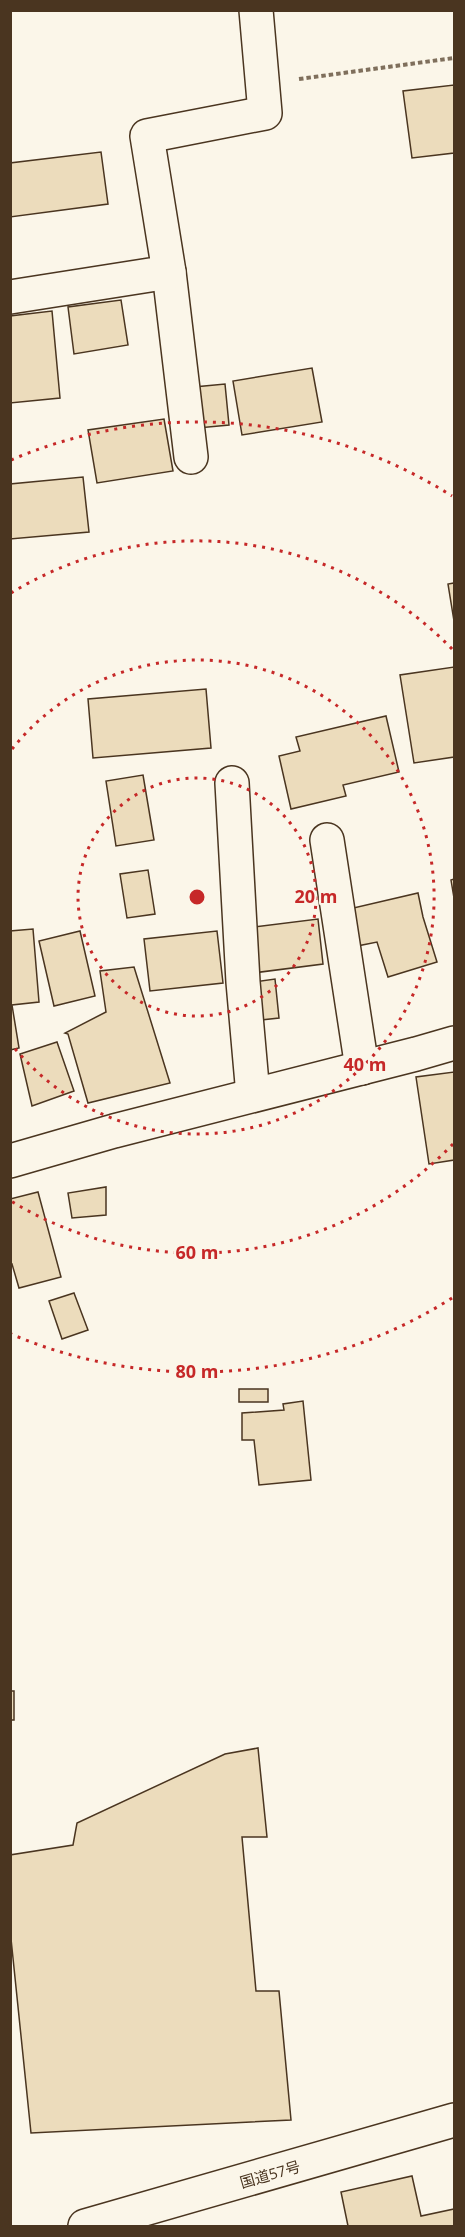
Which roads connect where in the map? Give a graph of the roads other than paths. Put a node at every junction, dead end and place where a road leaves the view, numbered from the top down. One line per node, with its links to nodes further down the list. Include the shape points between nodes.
1 (256, 10): 2 (main road, via 265,113 147,136)
2 (169, 272): 3 (main road); 4 (main road)
3 (10, 297)
4 (191, 458)
5 (232, 783): 9 (main road)
6 (327, 840): 8 (main road)
7 (454, 1043): 8 (main road)
8 (362, 1068): 9 (main road)
9 (253, 1095): 10 (main road)
10 (10, 1161)
11 (454, 2120): 12 (main road, 国道57号)
12 (85, 2226)

